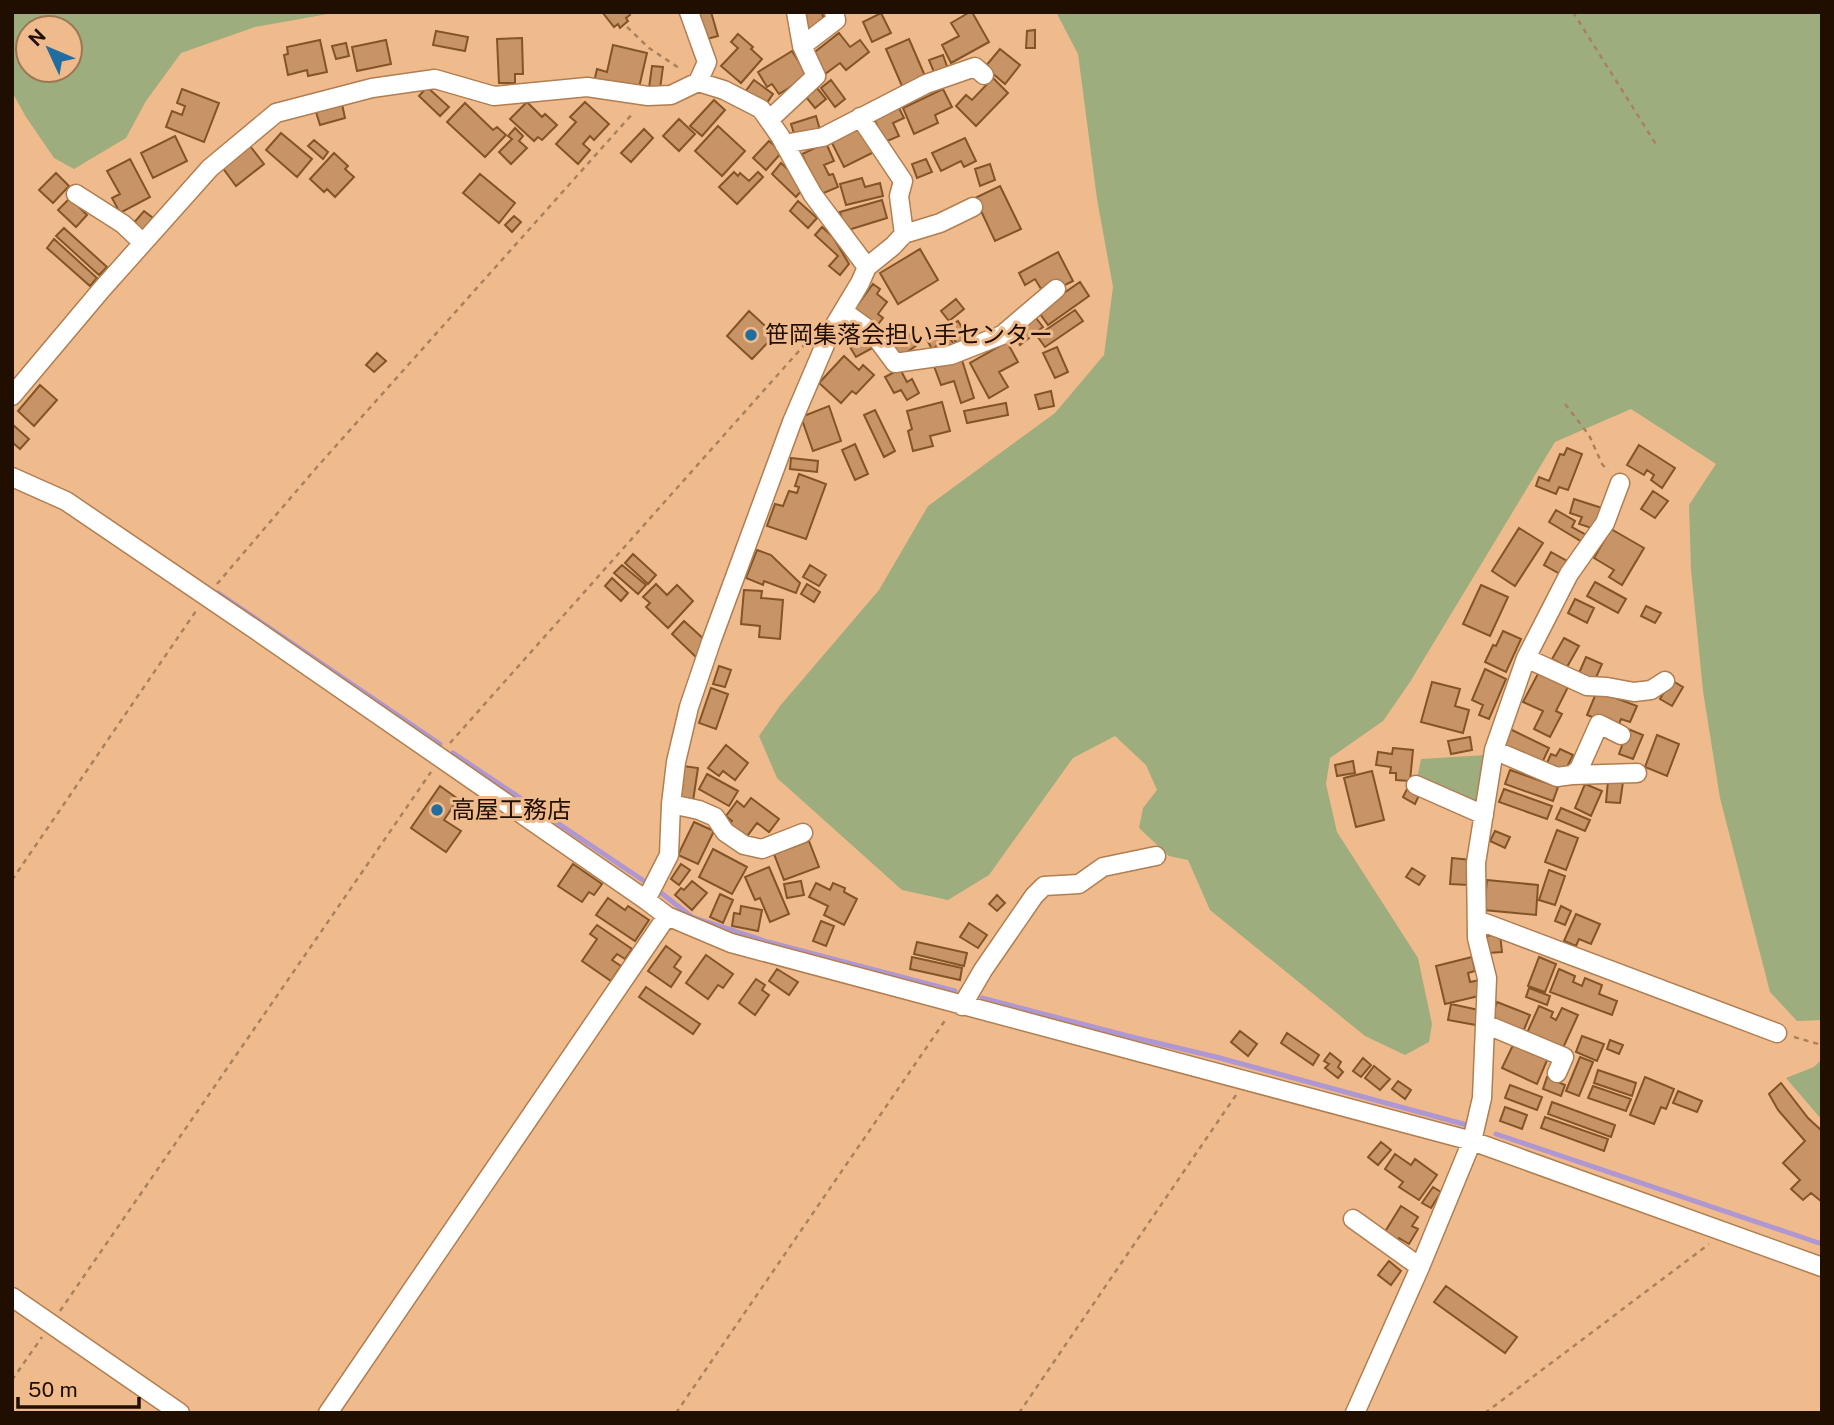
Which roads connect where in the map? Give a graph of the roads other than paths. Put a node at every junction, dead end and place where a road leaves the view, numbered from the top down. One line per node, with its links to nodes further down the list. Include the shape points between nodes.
1 (690, 12): 6 (street, via 707,62)
2 (796, 12): 4 (street)
3 (834, 12): 4 (street, via 836,20)
4 (802, 46): 8 (street, via 816,76)
5 (984, 75): 7 (street, via 975,67 926,84)
6 (698, 82): 8 (street, via 761,109); 13 (street, via 671,95 587,87 494,96 435,79 372,88 276,113 210,168)
7 (860, 117): 9 (street, via 823,137); 12 (street, via 903,181 899,196)
8 (769, 120): 9 (street)
9 (784, 144): 14 (street, via 813,195)
10 (76, 194): 13 (street)
11 (973, 207): 12 (street)
12 (904, 234): 14 (street)
13 (144, 243): 17 (street)
14 (867, 267): 16 (street)
15 (1056, 289): 16 (street, via 1002,335 951,355 895,363 872,331)
16 (843, 311): 27 (street, via 792,422 711,642 689,707)
17 (12, 396)
18 (12, 477): 31 (street, via 66,501)
19 (1620, 483): 20 (street, via 1605,523 1569,574)
20 (1526, 658): 21 (street, via 1587,686 1634,692 1651,690); 23 (street)
21 (1665, 681)
22 (1621, 735): 25 (street, via 1599,724)
23 (1494, 750): 25 (street, via 1558,777); 28 (street)
24 (1637, 773): 25 (street)
25 (1572, 775)
26 (1416, 785): 28 (street)
27 (671, 804): 29 (street, via 715,817 725,832 744,845 762,849); 31 (street, via 669,855)
28 (1484, 815): 33 (street, via 1476,863)
29 (803, 833)
30 (1156, 856): 34 (street, via 1102,867 1079,884 1044,886)
31 (646, 900): 32 (street)
32 (667, 916): 34 (street, via 731,943); 44 (street)
33 (1477, 920): 35 (street, via 1476,938 1487,978); 36 (street)
34 (957, 1004): 38 (street)
35 (1485, 1024): 37 (street, via 1564,1056); 38 (street, via 1482,1098)
36 (1777, 1032)
37 (1557, 1073)
38 (1472, 1141): 40 (street); 41 (street)
39 (1353, 1219): 40 (street)
40 (1420, 1267): 45 (street)
41 (1822, 1267)
42 (12, 1297): 43 (street)
43 (180, 1413)
44 (327, 1413)
45 (1355, 1413)

